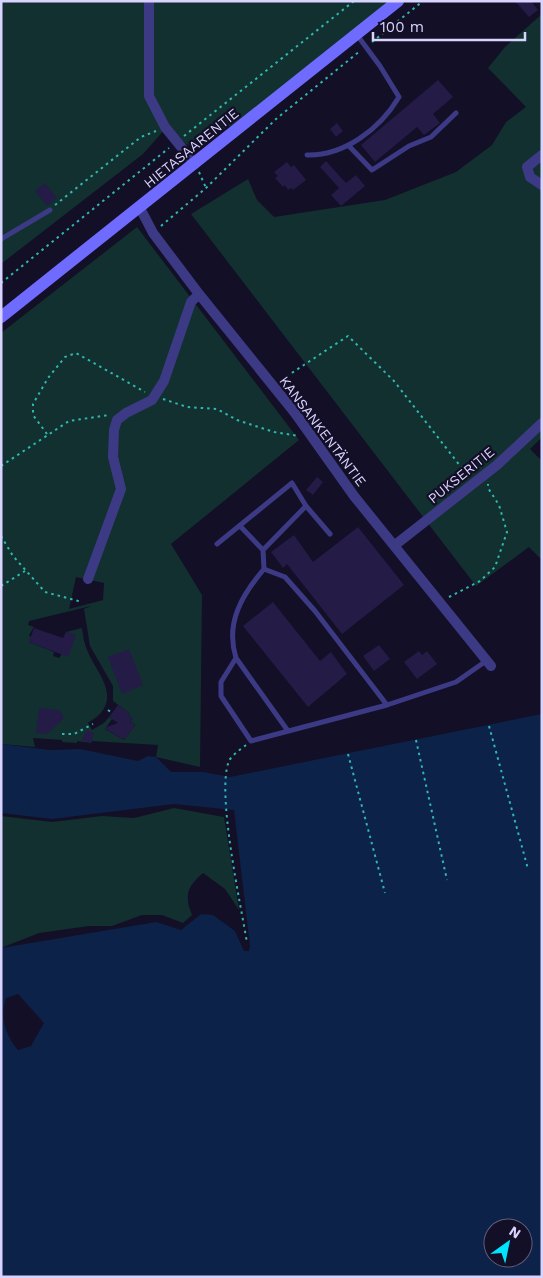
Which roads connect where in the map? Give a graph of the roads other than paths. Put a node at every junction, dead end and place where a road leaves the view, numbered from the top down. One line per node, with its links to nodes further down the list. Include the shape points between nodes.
1 (149, 1): 8 (street, via 149,96 165,127)
2 (398, 1): 3 (street, HIETASAARENTIE)
3 (357, 35): 5 (lane, via 399,97 383,118); 8 (street, HIETASAARENTIE)
4 (456, 113): 5 (lane, via 431,137 409,146 372,170)
5 (349, 146): 6 (lane, via 324,156)
6 (307, 155)
7 (542, 155): 9 (street, via 527,167 530,177)
8 (195, 164): 10 (street, HIETASAARENTIE)
9 (542, 185)
10 (140, 208): 13 (street, KANSANKENTÄNTIE, via 153,233); 14 (street, HIETASAARENTIE)
11 (50, 210): 12 (lane)
12 (1, 239)
13 (198, 294): 20 (street, KANSANKENTÄNTIE); 23 (street, via 191,302 164,381 152,400 126,413 114,430 113,457 121,489)
14 (1, 317)
15 (542, 423): 20 (street, PUKSERITIE, via 489,472)
16 (306, 506): 17 (lane, via 292,483); 18 (lane); 21 (lane)
17 (240, 526): 19 (lane); 21 (lane)
18 (330, 534)
19 (217, 544)
20 (395, 545): 25 (street, KANSANKENTÄNTIE)
21 (263, 550): 22 (lane)
22 (264, 569): 24 (lane, via 247,589 237,610 232,645); 26 (lane, via 285,577)
23 (88, 579)
24 (236, 658): 27 (lane); 27 (lane, via 221,682 221,696 251,741)
25 (489, 664): 26 (lane, via 456,682)
26 (387, 705): 27 (lane)
27 (288, 732)

